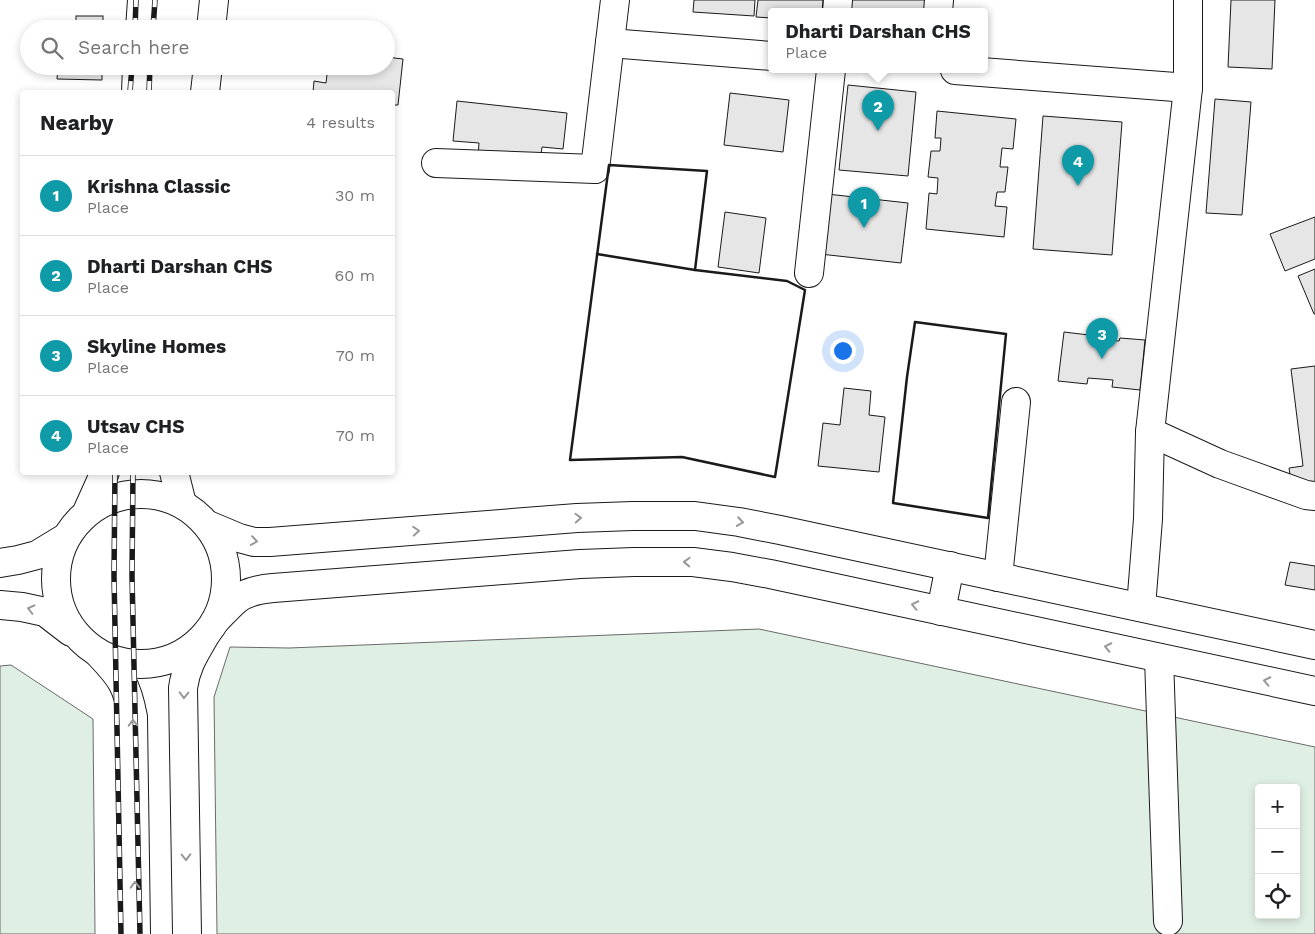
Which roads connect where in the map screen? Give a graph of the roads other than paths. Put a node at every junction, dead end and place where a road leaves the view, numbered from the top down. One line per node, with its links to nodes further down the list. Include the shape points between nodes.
1 (142, 0): 5 (street)
2 (214, 0): 6 (street)
3 (615, 0): 7 (street)
4 (1188, 0): 13 (street)
5 (141, 20)
6 (212, 20)
7 (610, 43): 8 (street); 16 (street, via 595,169)
8 (768, 56)
9 (830, 73): 17 (street)
10 (988, 73): 13 (street)
11 (137, 75): 14 (street)
12 (207, 75): 15 (street)
13 (1188, 88): 19 (street)
14 (136, 90)
15 (205, 90)
16 (436, 164)
17 (809, 273)
18 (1016, 402): 29 (street)
19 (1150, 432): 22 (street, via 1220,464); 31 (street)
20 (104, 475): 24 (street)
21 (175, 475): 23 (street)
22 (1315, 496)
23 (182, 504): 24 (street, via 150,494 134,494 101,503); 25 (street)
24 (87, 512): 26 (street)
25 (208, 526): 28 (street, one-way to 28, via 254,542 270,542 577,518 696,516); 33 (street, via 223,555 226,572 223,605)
26 (66, 538): 27 (street, via 37,555); 35 (street, via 55,570 58,603 74,632)
27 (0, 563)
28 (950, 566): 29 (street); 32 (street)
29 (998, 577): 31 (street)
30 (0, 605): 35 (street, one-way to 30, via 45,612)
31 (1141, 607): 34 (street)
32 (941, 611): 33 (street, one-way to 33, via 732,567 692,562 634,562 268,588 236,600); 36 (street, one-way to 32)
33 (211, 627): 35 (street, via 194,646 180,655 148,664 115,661); 40 (street, one-way to 40, via 190,662 183,688)
34 (1315, 645)
35 (92, 649): 39 (street, one-way to 35, via 133,717 124,684)
36 (1159, 658): 37 (street, one-way to 36); 38 (street)
37 (1315, 691)
38 (1168, 920)
39 (136, 934)
40 (187, 934)

